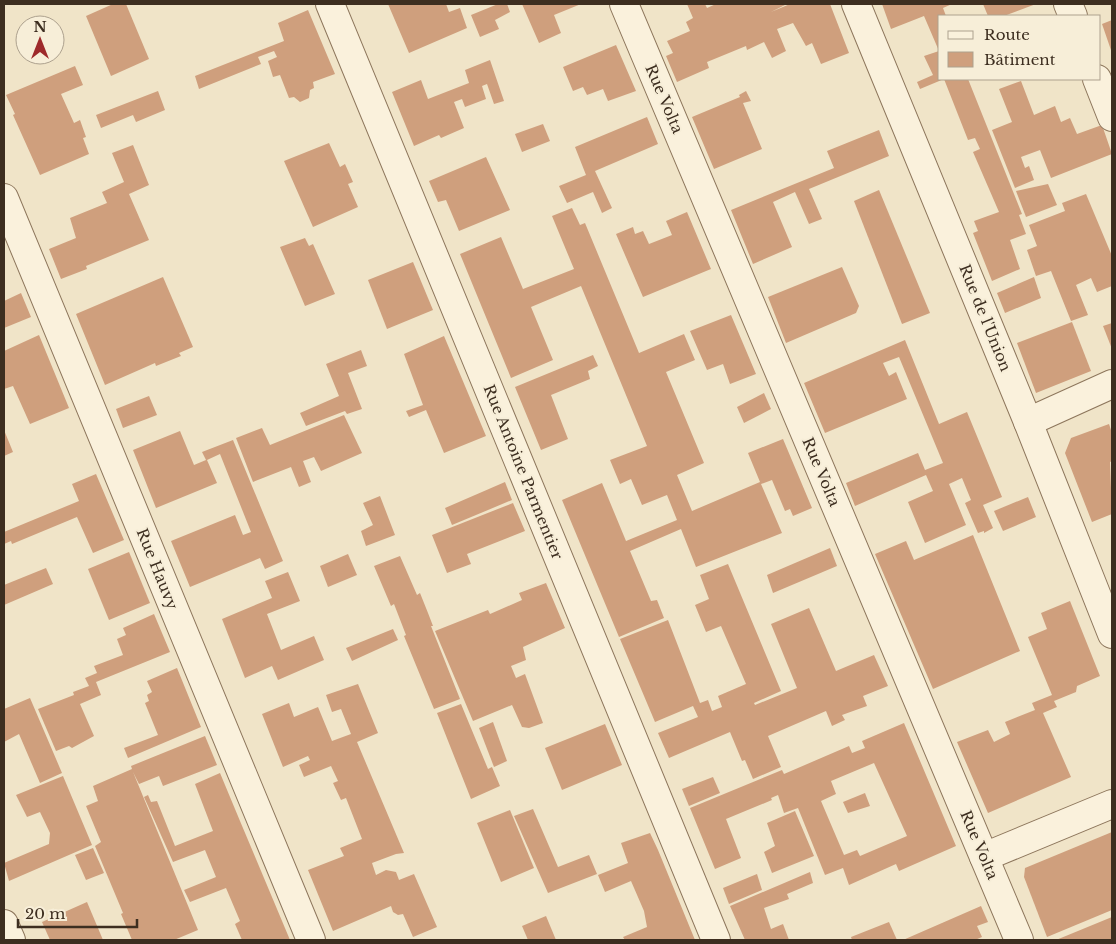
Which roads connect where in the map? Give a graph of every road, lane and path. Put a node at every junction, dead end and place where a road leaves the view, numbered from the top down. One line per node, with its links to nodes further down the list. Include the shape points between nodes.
1 (330, 4): 15 (street, Rue Antoine Parmentier)
2 (624, 4): 11 (street, Rue Volta)
3 (856, 4): 8 (street, Rue de l'Union)
4 (1097, 80): 5 (street)
5 (1112, 116)
6 (4, 198): 14 (street, Rue Hauvy)
7 (1112, 384): 8 (street)
8 (1028, 422): 9 (street, Rue de l'Union)
9 (1112, 634)
10 (1112, 804): 11 (street)
11 (984, 857): 16 (street, Rue Volta)
12 (4, 924): 13 (street)
13 (11, 940)
14 (311, 940)
15 (716, 940)
16 (1019, 940)

